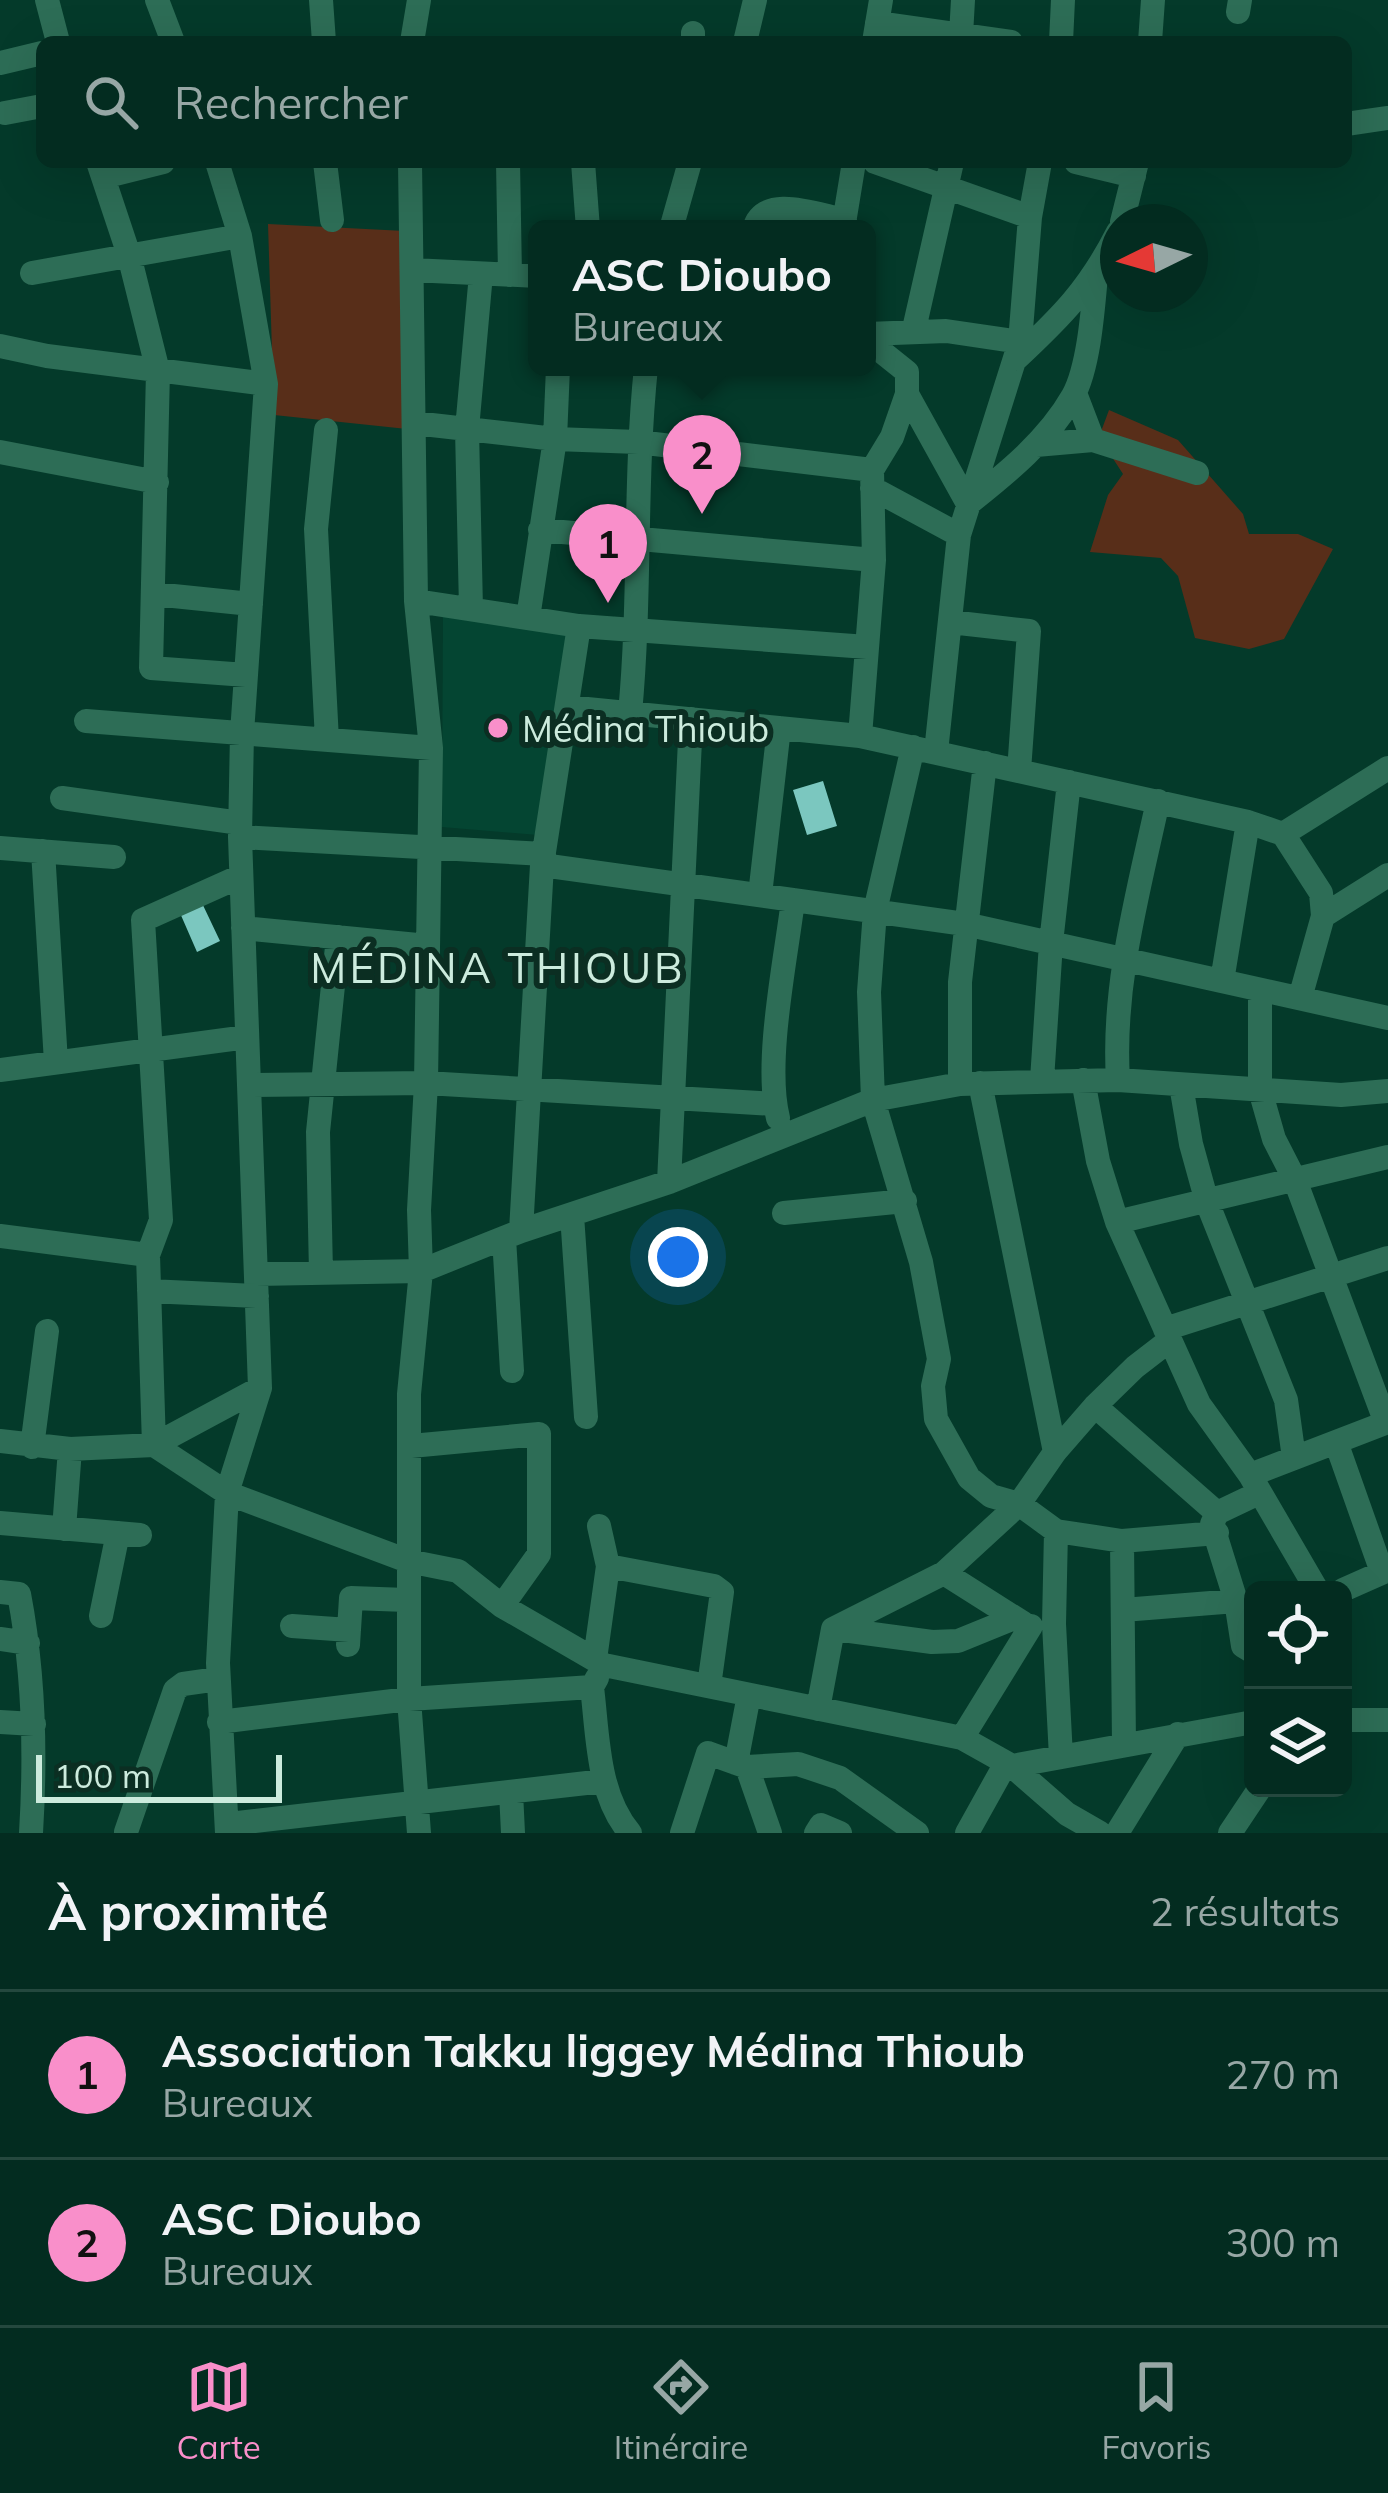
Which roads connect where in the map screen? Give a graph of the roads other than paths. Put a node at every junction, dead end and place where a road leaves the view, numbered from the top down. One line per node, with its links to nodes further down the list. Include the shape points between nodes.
1 (47, 0): 11 (street)
2 (157, 0): 12 (street)
3 (321, 0): 13 (street)
4 (419, 0): 14 (street)
5 (755, 0): 15 (street)
6 (963, 0): 10 (street)
7 (1063, 0): 17 (street)
8 (1153, 0): 18 (street)
9 (878, 22): 10 (street)
10 (961, 35): 16 (street)
11 (56, 36)
12 (171, 36)
13 (324, 36)
14 (413, 36)
15 (747, 36)
16 (968, 36)
17 (1061, 36)
18 (1150, 36)
19 (36, 54): 20 (street)
20 (0, 63)
21 (36, 107): 22 (street)
22 (5, 113)
23 (1388, 118): 24 (street)
24 (1352, 123)
25 (219, 168): 45 (street)
26 (326, 168): 39 (street)
27 (410, 168): 48 (street)
28 (508, 168): 51 (street)
29 (583, 168): 40 (street)
30 (688, 168): 41 (street)
31 (853, 168): 44 (street)
32 (912, 168): 36 (street)
33 (1039, 168): 38 (street)
34 (1136, 169): 37 (street)
35 (100, 170): 46 (street)
36 (948, 174): 38 (street); 54 (street)
37 (1127, 204)
38 (1030, 217): 58 (street)
39 (332, 220)
40 (587, 220)
41 (674, 220)
42 (758, 220): 43 (street, via 773,208)
43 (826, 220)
44 (845, 220)
45 (240, 236): 46 (street); 62 (street)
46 (129, 255): 49 (street); 59 (street)
47 (1100, 267): 52 (street)
48 (412, 270): 50 (street); 65 (street)
49 (32, 273)
50 (481, 274): 51 (street); 67 (street)
51 (510, 275): 53 (street)
52 (1096, 275): 58 (street); 63 (street)
53 (528, 276)
54 (914, 329): 55 (street); 58 (street)
55 (876, 335)
56 (876, 345): 64 (street, via 907,372)
57 (0, 346): 59 (street)
58 (1018, 351): 76 (street)
59 (158, 371): 62 (street); 75 (street)
60 (558, 376): 68 (street)
61 (645, 376): 70 (street)
62 (266, 384): 83 (street)
63 (1075, 393): 69 (street); 71 (street)
64 (907, 394): 74 (street); 76 (street)
65 (414, 423): 67 (street); 82 (street)
66 (326, 430): 98 (street, via 316,529)
67 (467, 430): 68 (street); 84 (street)
68 (555, 439): 70 (street); 77 (street)
69 (1093, 440): 71 (street); 73 (street)
70 (638, 442): 74 (street); 79 (street)
71 (1036, 445): 76 (street)
72 (0, 452): 75 (street)
73 (1197, 473)
74 (872, 479): 78 (street); 80 (street)
75 (157, 482): 81 (street)
76 (968, 503): 78 (street)
77 (540, 530): 79 (street); 85 (street)
78 (959, 535): 86 (street)
79 (638, 539): 80 (street); 88 (street)
80 (874, 560): 89 (street)
81 (154, 594): 83 (street); 90 (street, via 152,668)
82 (416, 601): 84 (street); 99 (street)
83 (251, 604): 90 (street)
84 (471, 609): 85 (street)
85 (528, 618): 87 (street)
86 (950, 622): 100 (street); 103 (street, via 1029,631)
87 (579, 626): 88 (street); 91 (street)
88 (638, 630): 89 (street); 92 (street)
89 (867, 647): 97 (street)
90 (246, 675): 96 (street)
91 (566, 707): 92 (street); 114 (street)
92 (630, 713): 93 (street)
93 (691, 719): 95 (street); 117 (street)
94 (86, 721): 96 (street)
95 (779, 728): 97 (street); 118 (street)
96 (242, 733): 98 (street); 108 (street)
97 (860, 736): 100 (street)
98 (327, 740): 99 (street)
99 (431, 748): 111 (street)
100 (925, 750): 101 (street); 120 (street)
101 (985, 763): 103 (street); 122 (street)
102 (1388, 768): 109 (street)
103 (1018, 771): 104 (street)
104 (1069, 782): 106 (street); 125 (street)
105 (62, 798): 108 (street)
106 (1158, 801): 107 (street); 127 (street)
107 (1248, 822): 109 (street); 128 (street)
108 (240, 830): 111 (street); 116 (street)
109 (1283, 834): 121 (street, via 1322,893)
110 (0, 848): 112 (street)
111 (430, 848): 114 (street); 126 (street)
112 (43, 851): 113 (street); 134 (street)
113 (114, 857)
114 (543, 859): 117 (street); 144 (street)
115 (1388, 874): 121 (street)
116 (241, 876): 123 (street); 133 (street, via 143,920)
117 (682, 885): 118 (street); 147 (street)
118 (760, 895): 119 (street)
119 (793, 900): 120 (street); 149 (street)
120 (874, 911): 122 (street); 148 (street)
121 (1323, 916): 130 (street)
122 (965, 924): 125 (street); 141 (street, via 960,982)
123 (243, 928): 124 (street); 132 (street)
124 (338, 937): 126 (street); 139 (street)
125 (1051, 943): 127 (street); 136 (street)
126 (428, 946): 140 (street)
127 (1124, 959): 128 (street); 138 (street)
128 (1222, 981): 129 (street)
129 (1260, 990): 130 (street); 145 (street)
130 (1300, 998): 131 (street)
131 (1388, 1018)
132 (247, 1037): 133 (street); 142 (street)
133 (148, 1050): 134 (street); 161 (street, via 160,1220)
134 (56, 1062): 135 (street)
135 (0, 1070)
136 (1042, 1080): 137 (street); 141 (street)
137 (1084, 1080): 138 (street); 158 (street)
138 (1118, 1080): 143 (street)
139 (322, 1083): 140 (street); 142 (street); 164 (street)
140 (426, 1083): 144 (street); 163 (street)
141 (970, 1084): 148 (street); 183 (street)
142 (249, 1085): 166 (street)
143 (1180, 1085): 145 (street); 155 (street)
144 (530, 1090): 147 (street); 159 (street)
145 (1260, 1090): 146 (street); 152 (street)
146 (1388, 1091)
147 (673, 1100): 149 (street); 153 (street)
148 (873, 1100): 150 (street); 154 (street)
149 (774, 1104): 150 (street)
150 (782, 1136): 153 (street)
151 (1388, 1156): 152 (street)
152 (1294, 1180): 155 (street); 165 (street)
153 (669, 1182): 157 (street)
154 (905, 1201): 156 (street); 187 (street, via 939,1359 936,1419 969,1478)
155 (1208, 1202): 158 (street); 168 (street)
156 (784, 1213)
157 (572, 1214): 159 (street); 175 (street)
158 (1118, 1222): 170 (street)
159 (513, 1235): 163 (street); 172 (street)
160 (0, 1236): 161 (street)
161 (148, 1255): 167 (street)
162 (1388, 1258): 165 (street)
163 (421, 1270): 164 (street); 180 (street)
164 (321, 1273): 166 (street)
165 (1330, 1276): 168 (street); 171 (street)
166 (256, 1285): 167 (street); 173 (street)
167 (149, 1291): 179 (street)
168 (1247, 1303): 170 (street); 184 (street, via 1286,1400)
169 (47, 1331): 181 (street)
170 (1168, 1335): 174 (street); 185 (street, via 1199,1404)
171 (1377, 1366): 176 (street)
172 (512, 1371)
173 (260, 1388): 179 (street); 186 (street)
174 (1095, 1406): 183 (street); 189 (street)
175 (586, 1417)
176 (1387, 1423): 178 (street)
177 (0, 1442): 181 (street)
178 (1336, 1442): 184 (street); 196 (street)
179 (154, 1445): 182 (street); 186 (street)
180 (412, 1446): 194 (street); 203 (street, via 539,1434 539,1553)
181 (32, 1447): 182 (street)
182 (70, 1449): 191 (street)
183 (1055, 1452): 187 (street)
184 (1294, 1458): 185 (street)
185 (1254, 1484): 189 (street); 198 (street)
186 (227, 1492): 194 (street); 213 (street)
187 (1019, 1504): 192 (street); 197 (street)
188 (0, 1523): 191 (street)
189 (1217, 1523): 193 (street); 202 (street)
190 (599, 1526): 195 (street)
191 (64, 1528): 205 (street, via 129,1534)
192 (1056, 1531): 193 (street); 206 (street)
193 (1122, 1541): 204 (street)
194 (408, 1561): 201 (street); 203 (street, via 458,1571)
195 (608, 1566): 212 (street); 214 (street, via 722,1592)
196 (1385, 1571): 199 (street)
197 (944, 1574): 206 (street); 208 (street)
198 (1312, 1581)
199 (1352, 1586)
200 (0, 1592): 210 (street, via 19,1594)
201 (407, 1600): 207 (street, via 351,1598 348,1637); 216 (street)
202 (1236, 1601): 204 (street); 211 (street)
203 (502, 1606): 212 (street)
204 (1123, 1610): 226 (street)
205 (101, 1616)
206 (1032, 1623): 208 (street, via 932,1642); 225 (street); 227 (street)
207 (292, 1626)
208 (832, 1629): 217 (street)
209 (0, 1639): 210 (street)
210 (28, 1643): 223 (street)
211 (1244, 1647)
212 (597, 1670): 214 (street); 216 (street); 230 (street)
213 (218, 1679): 221 (street); 237 (street, via 175,1690)
214 (709, 1686): 215 (street)
215 (749, 1695): 217 (street); 228 (street)
216 (409, 1699): 221 (street); 233 (street)
217 (818, 1709): 225 (street)
218 (1384, 1719): 219 (street)
219 (1352, 1720)
220 (0, 1722): 223 (street)
221 (219, 1722): 235 (street)
222 (1244, 1723): 224 (street)
223 (34, 1724): 238 (street)
224 (1178, 1734): 226 (street); 248 (street)
225 (962, 1738): 229 (street)
226 (1124, 1744): 227 (street)
227 (1061, 1757): 229 (street)
228 (741, 1765): 241 (street, via 708,1754); 242 (street); 245 (street, via 798,1764 840,1778)
229 (1009, 1765): 234 (street); 246 (street)
230 (604, 1781): 231 (street); 236 (street)
231 (511, 1792): 233 (street); 240 (street)
232 (1254, 1797): 249 (street)
233 (417, 1802): 235 (street); 239 (street)
234 (1063, 1823): 247 (street)
235 (228, 1828)
236 (622, 1829)
237 (126, 1832)
238 (31, 1833)
239 (419, 1833)
240 (513, 1833)
241 (682, 1833)
242 (770, 1833)
243 (816, 1833): 244 (street, via 820,1825)
244 (840, 1833)
245 (917, 1833)
246 (967, 1833)
247 (1100, 1833)
248 (1117, 1833)
249 (1230, 1833)

